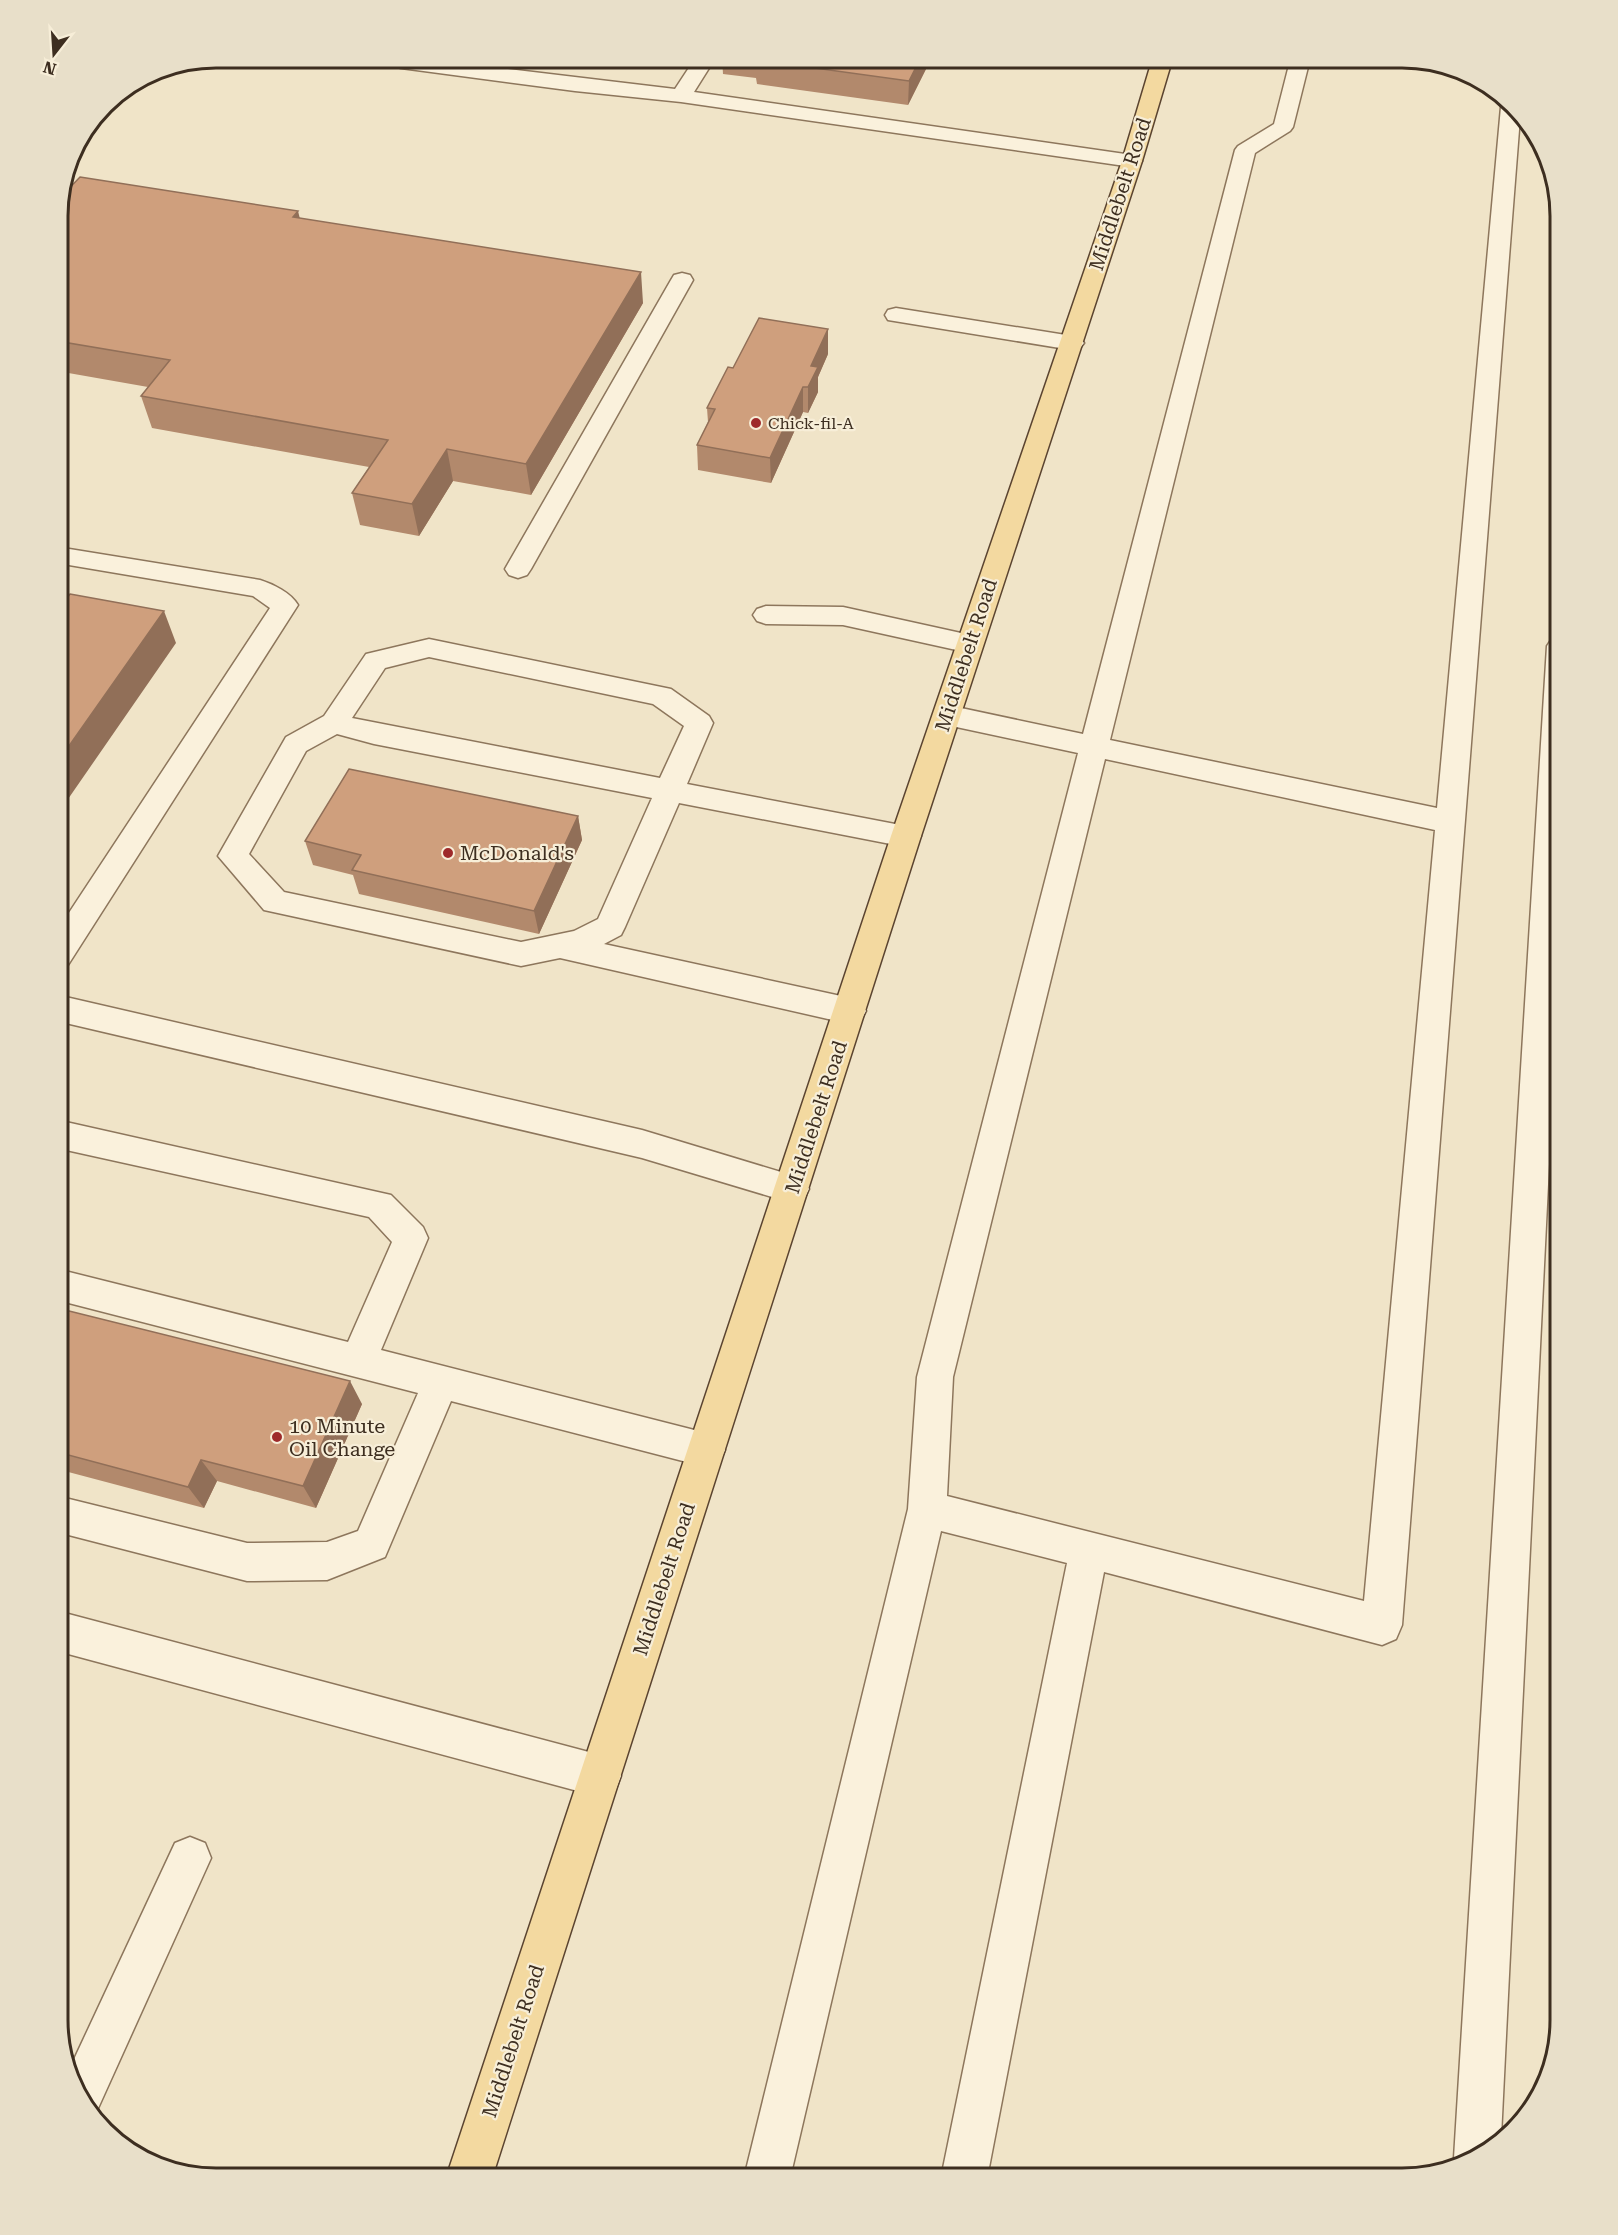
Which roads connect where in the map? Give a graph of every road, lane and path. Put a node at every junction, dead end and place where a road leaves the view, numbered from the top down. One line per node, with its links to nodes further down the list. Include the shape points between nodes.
1 (446, 68): 5 (lane)
2 (699, 68): 5 (lane)
3 (1160, 68): 7 (main road, Middlebelt Road)
4 (1298, 68): 17 (lane, via 1283,127 1245,150)
5 (681, 96): 7 (lane)
6 (1510, 115): 19 (lane)
7 (1132, 161): 10 (main road, Middlebelt Road)
8 (682, 280): 12 (lane)
9 (896, 315): 10 (lane)
10 (1071, 343): 14 (main road, Middlebelt Road)
11 (68, 557): 22 (lane, via 260,589 285,606)
12 (518, 569)
13 (766, 615): 14 (lane, via 843,616)
14 (970, 644): 15 (main road, Middlebelt Road)
15 (947, 715): 17 (lane); 20 (main road, Middlebelt Road)
16 (334, 723): 18 (lane); 18 (lane, via 376,662 429,648 662,696 699,723); 23 (lane, via 296,744 233,856 275,902 522,954)
17 (1094, 747): 19 (lane); 32 (lane, via 934,1377)
18 (671, 790): 20 (lane); 23 (lane, via 610,927 581,942)
19 (1449, 822): 34 (lane, via 1382,1625)
20 (906, 836): 25 (main road, Middlebelt Road)
21 (1550, 844): 39 (lane)
22 (68, 939)
23 (560, 946): 25 (lane)
24 (68, 1011): 27 (lane, via 642,1144)
25 (850, 1011): 27 (main road, Middlebelt Road)
26 (68, 1136): 29 (lane, via 379,1205 411,1238)
27 (792, 1190): 31 (main road, Middlebelt Road)
28 (68, 1287): 29 (lane)
29 (358, 1361): 30 (lane)
30 (441, 1382): 31 (lane); 33 (lane, via 370,1544 327,1561 247,1562)
31 (706, 1450): 36 (main road, Middlebelt Road)
32 (927, 1509): 34 (lane); 41 (lane)
33 (68, 1517)
34 (1089, 1550): 42 (lane)
35 (68, 1634): 36 (lane)
36 (600, 1776): 40 (main road, Middlebelt Road)
37 (190, 1858): 38 (lane)
38 (84, 2087)
39 (1478, 2147)
40 (473, 2167)
41 (770, 2167)
42 (966, 2168)

